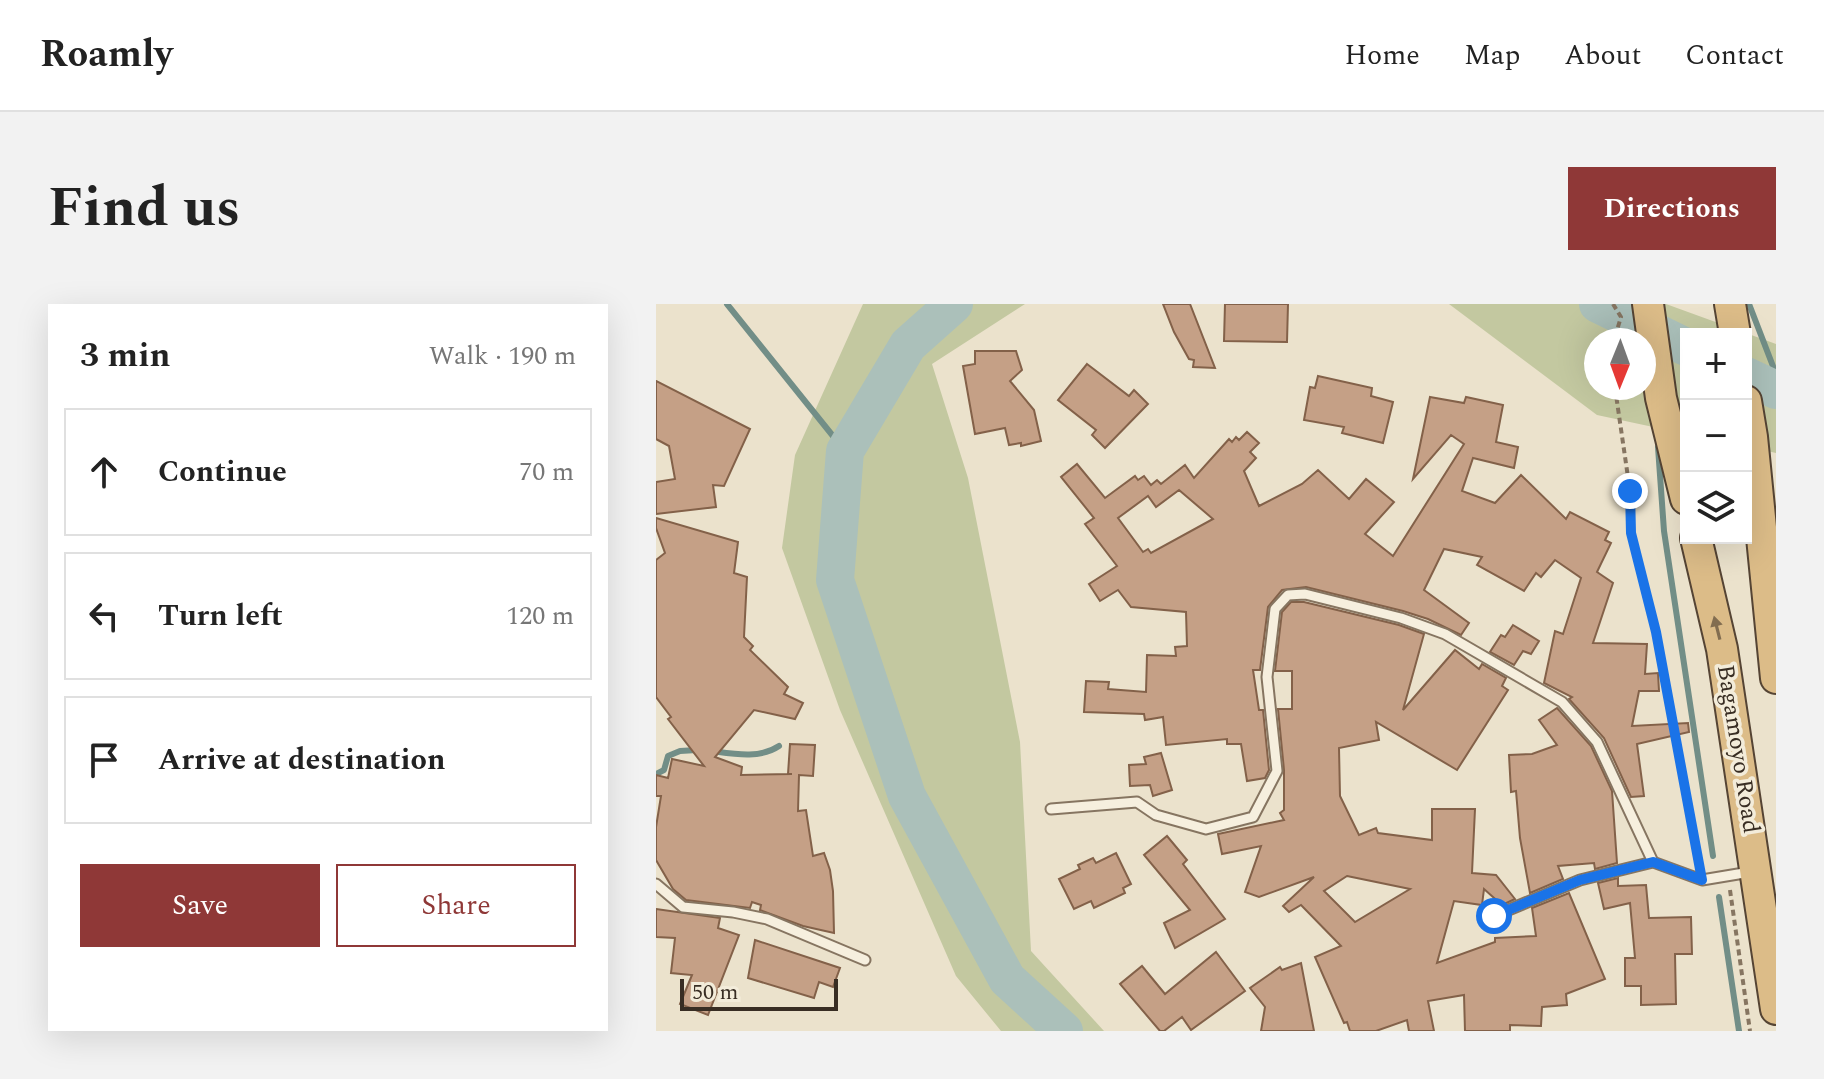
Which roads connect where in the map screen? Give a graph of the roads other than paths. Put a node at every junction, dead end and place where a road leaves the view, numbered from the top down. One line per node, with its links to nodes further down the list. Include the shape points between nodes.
1 (1648, 304): 3 (highway, via 1661,398)
2 (1752, 437): 5 (highway, Bagamoyo Road)
3 (1680, 475)
4 (1697, 544): 9 (highway, Bagamoyo Road, one-way to 4, via 1722,649)
5 (1774, 645): 6 (highway, Bagamoyo Road)
6 (1776, 678)
7 (1051, 809): 8 (lane, via 1137,802 1156,815 1206,829 1253,817 1277,771 1267,677 1275,609 1288,595 1305,594 1445,634 1562,702 1597,742)
8 (1653, 862): 9 (lane, via 1702,880); 11 (lane, via 1580,880)
9 (1742, 873): 13 (highway, Bagamoyo Road)
10 (656, 884): 12 (lane, via 683,907 767,919)
11 (1494, 916)
12 (865, 960)
13 (1776, 1009)

